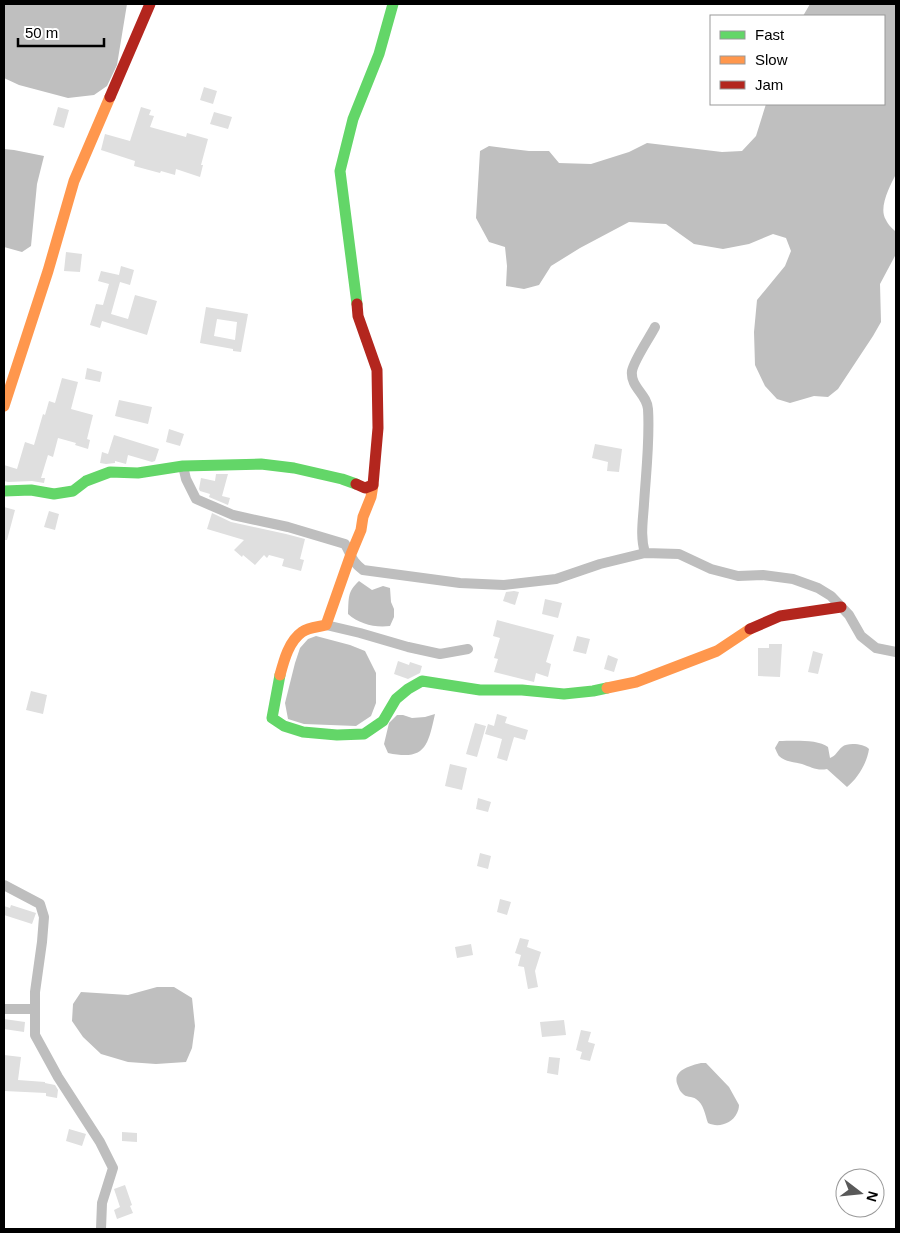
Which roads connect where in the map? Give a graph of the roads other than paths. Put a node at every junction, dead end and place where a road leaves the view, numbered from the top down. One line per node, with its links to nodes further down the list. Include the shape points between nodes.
1 (143, 4): 4 (street)
2 (150, 4): 4 (street)
3 (393, 4): 8 (street, via 379,54 353,119 340,171 358,316 377,370 378,428)
4 (140, 24): 6 (street, via 74,181)
5 (655, 327): 10 (street, via 632,371 634,384 648,406)
6 (4, 406)
7 (183, 466): 8 (street, via 261,464 342,479 365,488); 9 (street, via 138,474 110,472 73,490 54,494 31,490); 11 (street, via 196,498 233,515 345,544)
8 (373, 485): 11 (street)
9 (4, 491)
10 (644, 553): 11 (street, via 556,579 504,585 460,583 363,570 353,562); 12 (street, via 679,554 711,569 738,576 793,579 818,588)
11 (351, 554): 13 (street)
12 (841, 607): 13 (street, via 780,616 748,630 717,651 636,682 593,691 564,694 480,690 422,681 396,699 383,721 364,734 337,735 303,732 272,718 285,658 294,640 303,632); 15 (street, via 861,636 876,648)
13 (326, 625): 14 (street, via 440,654)
14 (468, 649)
15 (896, 652)
16 (4, 885): 18 (street, via 40,904 44,917)
17 (4, 1009): 18 (street)
18 (35, 1009): 19 (street, via 35,1035 114,1168 102,1203)
19 (101, 1229)

